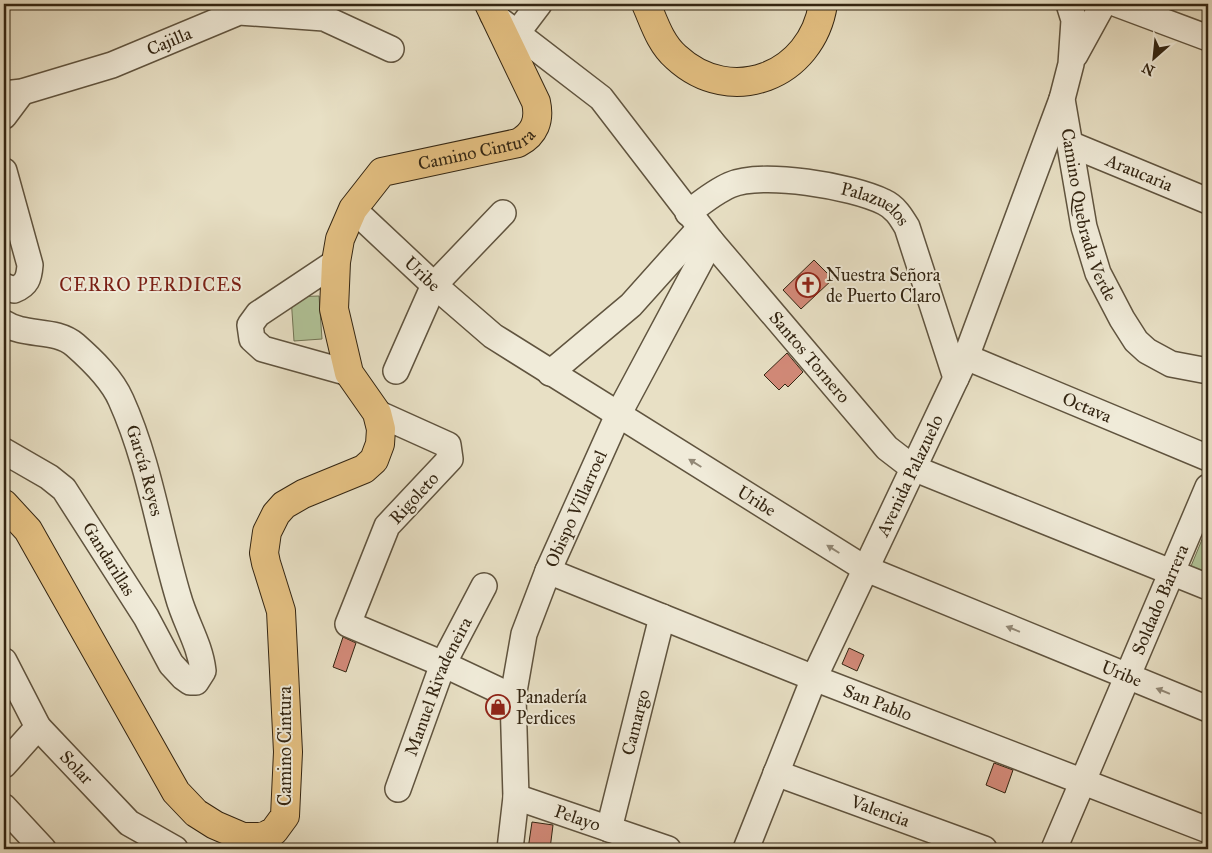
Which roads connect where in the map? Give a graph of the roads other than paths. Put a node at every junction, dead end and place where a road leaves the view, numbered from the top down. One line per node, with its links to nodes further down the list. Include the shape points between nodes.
1 (539, 4): 8 (street)
2 (646, 4): 3 (main road, via 659,34 674,56 707,77 734,82 764,78 801,55 813,37)
3 (824, 4)
4 (1069, 4): 11 (street, Camino Quebrada Verde, via 1074,20)
5 (1103, 4): 11 (street)
6 (1118, 4): 9 (street)
7 (490, 9): 8 (street, Santos Tornero); 18 (main road, Camino Cintura, via 536,102 538,119 530,134 512,145 382,172)
8 (517, 33): 20 (street, Santos Tornero, via 601,98)
9 (1208, 38)
10 (391, 50): 12 (street, Cajilla, via 324,18 239,12 112,65)
11 (1070, 64): 13 (street, Camino Quebrada Verde)
12 (13, 93): 14 (street)
13 (1062, 99): 15 (street, Camino Quebrada Verde); 25 (street, Avenida Palazuelo)
14 (4, 116)
15 (1070, 144): 17 (street, Araucaria); 27 (street, Camino Quebrada Verde, via 1090,250 1122,319 1136,340 1160,359 1182,368)
16 (4, 172): 23 (street, via 30,265 29,278 23,286 14,290)
17 (1208, 201)
18 (353, 209): 21 (main road, Camino Cintura, via 340,239); 22 (street, Uribe)
19 (503, 213): 22 (street)
20 (700, 227): 25 (street, Palazuelos, via 723,189 744,182 816,184 886,202 900,214 907,227); 29 (street, via 631,305); 31 (street, Obispo Villarroel); 34 (street, Santos Tornero, via 886,448)
21 (336, 262): 28 (main road, Camino Cintura, via 334,309); 28 (street, via 258,314 250,326 252,339 263,349)
22 (434, 285): 26 (street); 29 (street, Uribe, via 493,336)
23 (4, 286)
24 (4, 323): 47 (street, García Reyes, via 21,330 51,334 73,343 98,367 121,398 140,455 178,599 201,654 203,671)
25 (961, 367): 33 (street, Octava); 34 (street, Avenida Palazuelo)
26 (396, 371)
27 (1208, 371)
28 (349, 373): 30 (main road, Camino Cintura)
29 (550, 373): 31 (street, Uribe)
30 (377, 413): 44 (street, Rigoleto, via 448,445 450,459 387,526 348,624); 59 (main road, Camino Cintura, via 380,444 370,465 293,499 276,514 267,532 264,553 281,611 288,752 285,816 274,831)
31 (618, 416): 37 (street, Uribe, one-way to 31); 38 (street, Obispo Villarroel)
32 (4, 451): 47 (street, Gandarillas, via 64,489 146,617 171,664 183,677)
33 (1208, 458)
34 (913, 468): 37 (street, Avenida Palazuelo); 39 (street, Santos Tornero)
35 (1208, 487): 39 (street, Soldado Barrera)
36 (4, 504): 59 (main road, Camino Cintura, via 28,530 176,792 196,813 216,826 243,837)
37 (864, 568): 45 (street, Uribe, one-way to 37); 46 (street, Avenida Palazuelo)
38 (548, 571): 42 (street, San Pablo); 48 (street, Obispo Villarroel, via 524,634)
39 (1172, 573): 41 (street, Santos Tornero); 45 (street, Soldado Barrera)
40 (484, 586): 44 (street, Manuel Rivadeneira)
41 (1208, 587)
42 (662, 617): 46 (street, San Pablo); 57 (street, Camargo)
43 (4, 661): 50 (street, Solar)
44 (442, 664): 48 (street); 54 (street, Manuel Rivadeneira)
45 (1128, 677): 49 (street, Uribe, one-way to 45); 53 (street, Soldado Barrera)
46 (814, 678): 52 (street, Avenida Palazuelo); 53 (street, San Pablo)
47 (196, 682)
48 (513, 698): 55 (street, Obispo Villarroel)
49 (1208, 709)
50 (38, 727): 51 (street); 61 (street, Solar, via 129,822)
51 (8, 751)
52 (776, 773): 64 (street, Avenida Palazuelo); 65 (street, Valencia)
53 (1082, 782): 58 (street, San Pablo); 66 (street, Soldado Barrera)
54 (398, 789)
55 (516, 797): 57 (street, Pelayo); 62 (street, Obispo Villarroel)
56 (4, 807): 60 (street)
57 (609, 829): 63 (street, Pelayo)
58 (1208, 830)
59 (271, 842)
60 (43, 849)
61 (176, 849)
62 (510, 849)
63 (668, 849)
64 (746, 849)
65 (984, 849)
66 (1054, 849)

